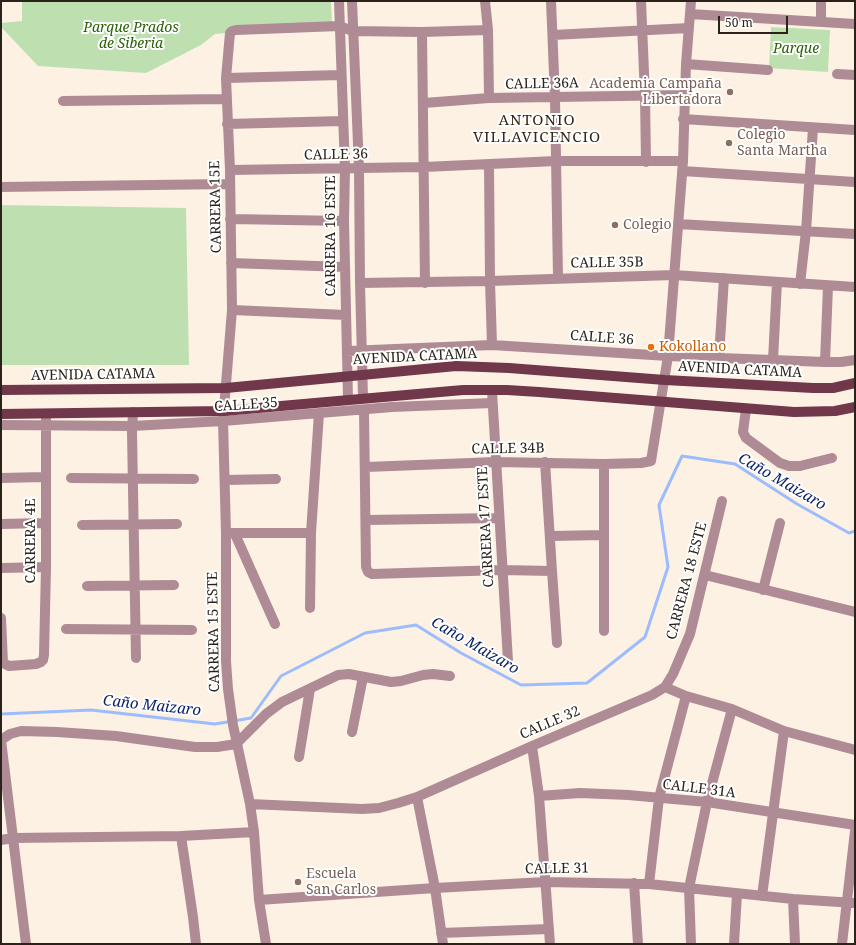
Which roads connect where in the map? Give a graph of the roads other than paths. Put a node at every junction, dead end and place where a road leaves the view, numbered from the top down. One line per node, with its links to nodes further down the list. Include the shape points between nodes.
1 (339, 1): 11 (street, CARRERA 16 ESTE)
2 (352, 1): 14 (street, CARRERA 16 ESTE)
3 (486, 1): 13 (street)
4 (551, 1): 17 (street)
5 (641, 1): 15 (street)
6 (691, 1): 8 (street)
7 (821, 1): 9 (street)
8 (690, 14): 9 (street); 12 (street)
9 (821, 22): 10 (street)
10 (855, 24)
11 (339, 26): 14 (street); 21 (street, CARRERA 16 ESTE); 23 (street, CARRERA 15E, via 232,31)
12 (689, 28): 15 (street); 18 (street)
13 (488, 30): 16 (street); 26 (street)
14 (353, 31): 16 (street); 42 (street, CARRERA 16 ESTE)
15 (642, 31): 17 (street); 25 (street)
16 (422, 32): 30 (street)
17 (552, 35): 27 (street)
18 (686, 64): 19 (street); 24 (street)
19 (768, 70)
20 (836, 74): 22 (street)
21 (341, 75): 23 (street); 32 (street, CARRERA 16 ESTE)
22 (855, 75)
23 (226, 78): 28 (street, CARRERA 15E)
24 (686, 95): 25 (street, CALLE 36A); 31 (street)
25 (645, 96): 27 (street, CALLE 36A); 37 (street)
26 (489, 98): 27 (street, CALLE 36A); 30 (street, CALLE 36A)
27 (555, 98): 36 (street)
28 (226, 99): 29 (street); 33 (street, CARRERA 15E)
29 (63, 101)
30 (424, 103): 40 (street)
31 (683, 118): 34 (street); 39 (street)
32 (342, 121): 33 (street); 41 (street, CARRERA 16 ESTE)
33 (227, 124): 43 (street, CARRERA 15E)
34 (813, 128): 35 (street); 44 (street)
35 (855, 130)
36 (556, 161): 37 (street, CALLE 36); 38 (street, CALLE 36); 56 (street)
37 (646, 162): 39 (street, CALLE 36)
38 (489, 165): 40 (street, CALLE 36); 58 (street)
39 (682, 166): 44 (street, CALLE 36); 50 (street)
40 (424, 167): 42 (street, CALLE 36); 61 (street)
41 (345, 168): 42 (street, CALLE 36); 43 (street, CALLE 36); 49 (street, CARRERA 16 ESTE)
42 (360, 168): 60 (street, CARRERA 16 ESTE)
43 (230, 170): 46 (street, CARRERA 15E)
44 (810, 179): 45 (street, CALLE 36); 51 (street)
45 (855, 182)
46 (229, 184): 47 (street); 48 (street, CARRERA 15E)
47 (1, 187)
48 (230, 219): 49 (street); 53 (street, CARRERA 15E)
49 (344, 221): 54 (street, CARRERA 16 ESTE)
50 (678, 224): 51 (street); 55 (street)
51 (806, 232): 52 (street); 62 (street)
52 (855, 234)
53 (231, 263): 54 (street); 65 (street, CARRERA 15E)
54 (345, 267): 66 (street, CARRERA 16 ESTE)
55 (674, 275): 56 (street, CALLE 35B); 57 (street, CALLE 35B); 70 (street)
56 (558, 278): 58 (street, CALLE 35B)
57 (724, 278): 59 (street, CALLE 35B); 71 (street)
58 (490, 281): 61 (street, CALLE 35B); 67 (street)
59 (777, 282): 62 (street, CALLE 35B); 72 (street)
60 (360, 283): 61 (street, CALLE 35B); 68 (street, CARRERA 16 ESTE)
61 (425, 283)
62 (800, 284): 63 (street, CALLE 35B)
63 (828, 286): 64 (street, CALLE 35B); 74 (street)
64 (855, 287)
65 (232, 310): 66 (street); 79 (street, CARRERA 15E)
66 (346, 315): 69 (street, CARRERA 16 ESTE)
67 (492, 345): 68 (street, CALLE 36); 70 (street, CALLE 36)
68 (362, 350): 69 (street, CALLE 36); 75 (street, CARRERA 16 ESTE)
69 (347, 351): 76 (street, CARRERA 16 ESTE)
70 (668, 356): 71 (street, CALLE 36); 77 (street)
71 (719, 357): 72 (street, CALLE 36)
72 (773, 360): 74 (street, CALLE 36)
73 (855, 360): 74 (street, CALLE 36)
74 (825, 362)
75 (362, 374): 76 (main road, AVENIDA CATAMA); 77 (main road, AVENIDA CATAMA, via 456,366); 82 (street, CARRERA 16 ESTE)
76 (347, 376): 79 (main road, AVENIDA CATAMA); 83 (street, CARRERA 16 ESTE)
77 (665, 380): 78 (main road, AVENIDA CATAMA, via 814,388 833,388); 84 (street)
78 (855, 383)
79 (226, 388): 80 (main road, AVENIDA CATAMA); 93 (street, CARRERA 15 ESTE)
80 (1, 390)
81 (492, 390): 82 (main road, via 456,390); 84 (main road); 85 (street, CARRERA 17 ESTE)
82 (363, 398): 83 (main road)
83 (348, 399): 93 (main road)
84 (661, 402): 87 (main road); 100 (street, CALLE 34B, via 650,461)
85 (492, 403): 88 (street, CALLE 35); 98 (street, CARRERA 17 ESTE)
86 (855, 407): 87 (main road, via 794,412)
87 (746, 408): 97 (street, via 743,432 746,438 780,463 800,466)
88 (364, 410): 92 (street, CALLE 35); 101 (street)
89 (133, 412): 90 (main road); 93 (main road); 96 (street)
90 (46, 413): 91 (main road); 94 (street, CARRERA 4E)
91 (1, 414)
92 (319, 414): 93 (street, CALLE 35); 119 (street)
93 (223, 416): 96 (street, CALLE 35); 108 (street, CARRERA 15 ESTE)
94 (46, 424): 95 (street, CALLE 35); 96 (street, CALLE 35); 102 (street, CARRERA 4E)
95 (1, 425)
96 (132, 426): 105 (street)
97 (832, 458)
98 (496, 462): 99 (street, CALLE 34B); 101 (street, CALLE 34B); 110 (street, CARRERA 17 ESTE)
99 (545, 462): 100 (street, CALLE 34B); 121 (street)
100 (604, 464): 120 (street)
101 (366, 467): 111 (street)
102 (45, 477): 103 (street); 112 (street, CARRERA 4E)
103 (1, 478)
104 (71, 478): 105 (street)
105 (133, 478): 106 (street); 113 (street)
106 (194, 479)
107 (276, 479): 108 (street)
108 (225, 480): 118 (street, CARRERA 15 ESTE)
109 (722, 501): 126 (street, CARRERA 18 ESTE)
110 (499, 518): 111 (street); 124 (street, CARRERA 17 ESTE)
111 (366, 520): 124 (street, via 366,567 372,574)
112 (46, 523): 115 (street); 122 (street, CARRERA 4E)
113 (133, 523): 116 (street); 117 (street); 127 (street)
114 (780, 523): 130 (street)
115 (1, 524)
116 (177, 524)
117 (82, 525)
118 (230, 533): 119 (street); 134 (street); 152 (street, CARRERA 15 ESTE, via 228,690)
119 (311, 533): 131 (street)
120 (603, 535): 121 (street); 138 (street)
121 (551, 536): 125 (street)
122 (46, 567): 123 (street); 141 (street, CARRERA 4E, via 43,660 36,664 9,666)
123 (1, 568)
124 (502, 570): 125 (street); 142 (street, CARRERA 17 ESTE)
125 (552, 571): 139 (street)
126 (705, 575): 130 (street); 145 (street, CARRERA 18 ESTE, via 690,634)
127 (134, 585): 128 (street); 129 (street); 136 (street)
128 (174, 585)
129 (87, 586)
130 (763, 590): 132 (street)
131 (310, 608)
132 (855, 612)
133 (1, 618): 141 (street)
134 (275, 624)
135 (66, 629): 136 (street)
136 (135, 629): 137 (street); 140 (street)
137 (192, 630)
138 (604, 631)
139 (557, 643)
140 (136, 658)
141 (2, 660)
142 (508, 661)
143 (450, 676): 144 (street, via 423,674 391,682)
144 (363, 677): 146 (street, via 338,675); 150 (street)
145 (665, 687): 147 (street); 153 (street, CALLE 32, via 652,695)
146 (310, 689): 152 (street, via 266,714); 155 (street)
147 (686, 696): 148 (street); 158 (street)
148 (732, 709): 149 (street); 159 (street)
149 (784, 731): 154 (street); 161 (street)
150 (352, 732)
151 (1, 740): 152 (street, via 21,731 116,736 195,747); 166 (street)
152 (236, 744): 160 (street, CARRERA 15 ESTE)
153 (532, 746): 156 (street); 157 (street, CALLE 32)
154 (855, 750)
155 (299, 757)
156 (539, 796): 158 (street, CALLE 31A, via 603,793); 168 (street)
157 (416, 797): 160 (street, CALLE 32, via 379,808); 171 (street)
158 (659, 798): 159 (street, CALLE 31A); 170 (street)
159 (707, 802): 161 (street, CALLE 31A); 172 (street)
160 (250, 804): 164 (street, CARRERA 15 ESTE)
161 (774, 813): 162 (street, CALLE 31A); 174 (street)
162 (855, 825)
163 (855, 831): 177 (street)
164 (254, 832): 165 (street); 176 (street, CARRERA 15 ESTE)
165 (181, 836): 166 (street); 181 (street)
166 (12, 838): 167 (street); 180 (street)
167 (1, 840)
168 (545, 882): 169 (street, CALLE 31); 171 (street, CALLE 31); 178 (street)
169 (634, 883): 170 (street, CALLE 31); 185 (street)
170 (649, 884): 172 (street, CALLE 31)
171 (435, 888): 176 (street, CALLE 31); 179 (street)
172 (689, 888): 173 (street, CALLE 31); 186 (street)
173 (737, 894): 174 (street, CALLE 31); 187 (street)
174 (762, 896): 175 (street, CALLE 31)
175 (793, 899): 177 (street, CALLE 31); 188 (street)
176 (259, 900): 182 (street, CARRERA 15 ESTE)
177 (850, 903): 189 (street)
178 (549, 929): 179 (street); 184 (street)
179 (442, 932): 183 (street)
180 (26, 944)
181 (196, 944)
182 (266, 944)
183 (443, 944)
184 (550, 944)
185 (638, 944)
186 (691, 944)
187 (734, 944)
188 (795, 944)
189 (842, 944)

